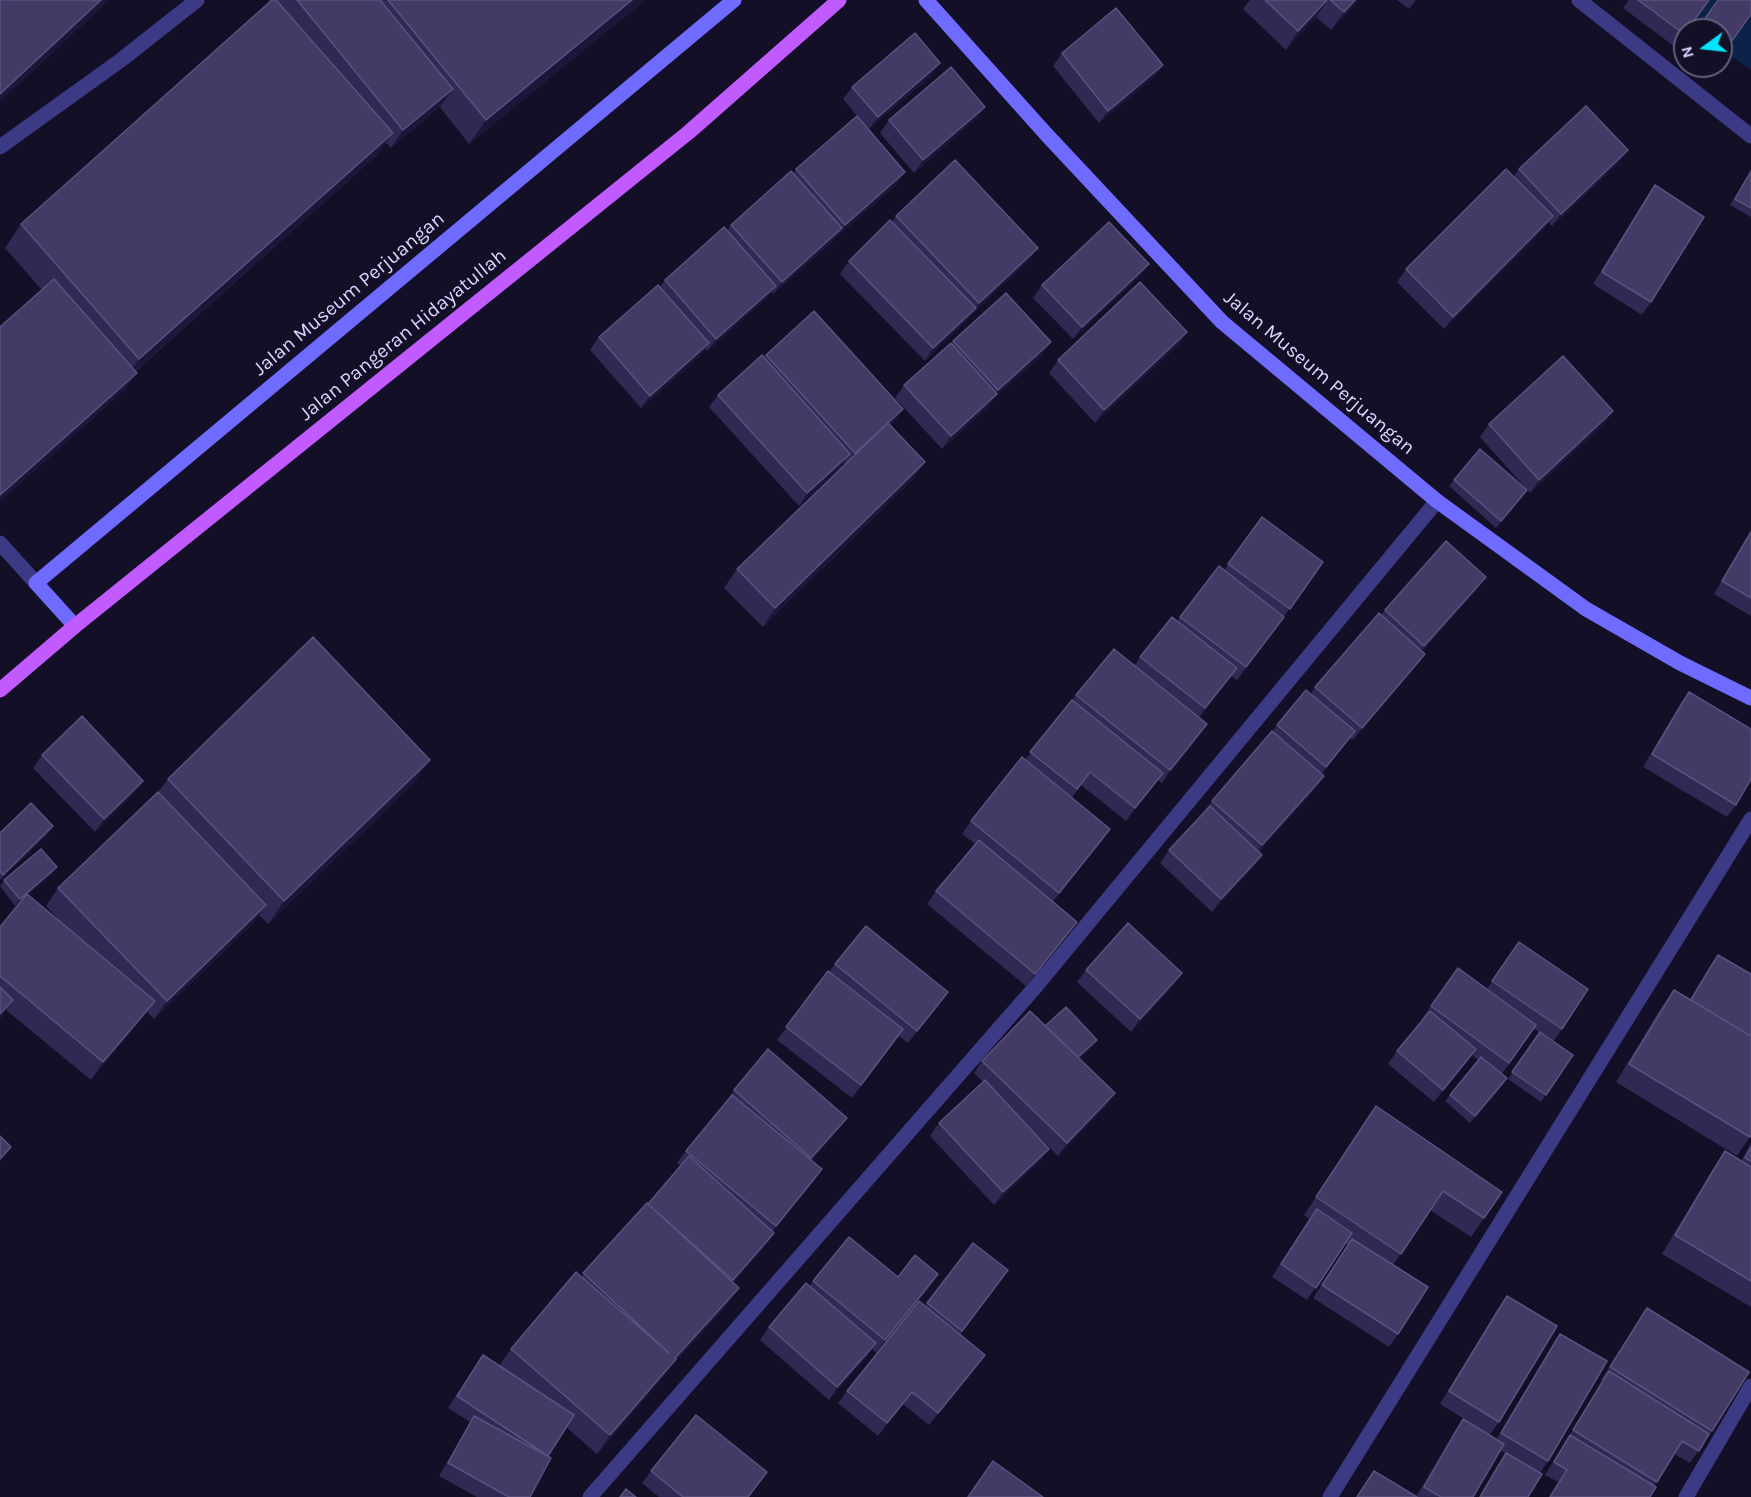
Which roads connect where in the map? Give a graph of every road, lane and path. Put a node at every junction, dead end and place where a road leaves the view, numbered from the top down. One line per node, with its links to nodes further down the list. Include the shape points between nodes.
1 (197, 0): 7 (street)
2 (734, 0): 10 (street, Jalan Museum Perjuangan)
3 (926, 0): 8 (street, Jalan Museum Perjuangan, via 1222,322)
4 (1579, 0): 6 (street)
5 (834, 4): 11 (main road, Jalan Pangeran Hidayatullah, via 689,132)
6 (1751, 136)
7 (0, 147)
8 (1437, 501): 13 (street, Jalan Museum Perjuangan, via 1586,609); 16 (street, via 1037,985)
9 (0, 543): 10 (street)
10 (36, 583): 11 (street)
11 (75, 626): 12 (main road, Jalan Pangeran Hidayatullah)
12 (0, 690)
13 (1751, 698)
14 (1751, 819): 17 (street)
15 (1751, 1386): 18 (street)
16 (590, 1497)
17 (1330, 1497)
18 (1686, 1497)

